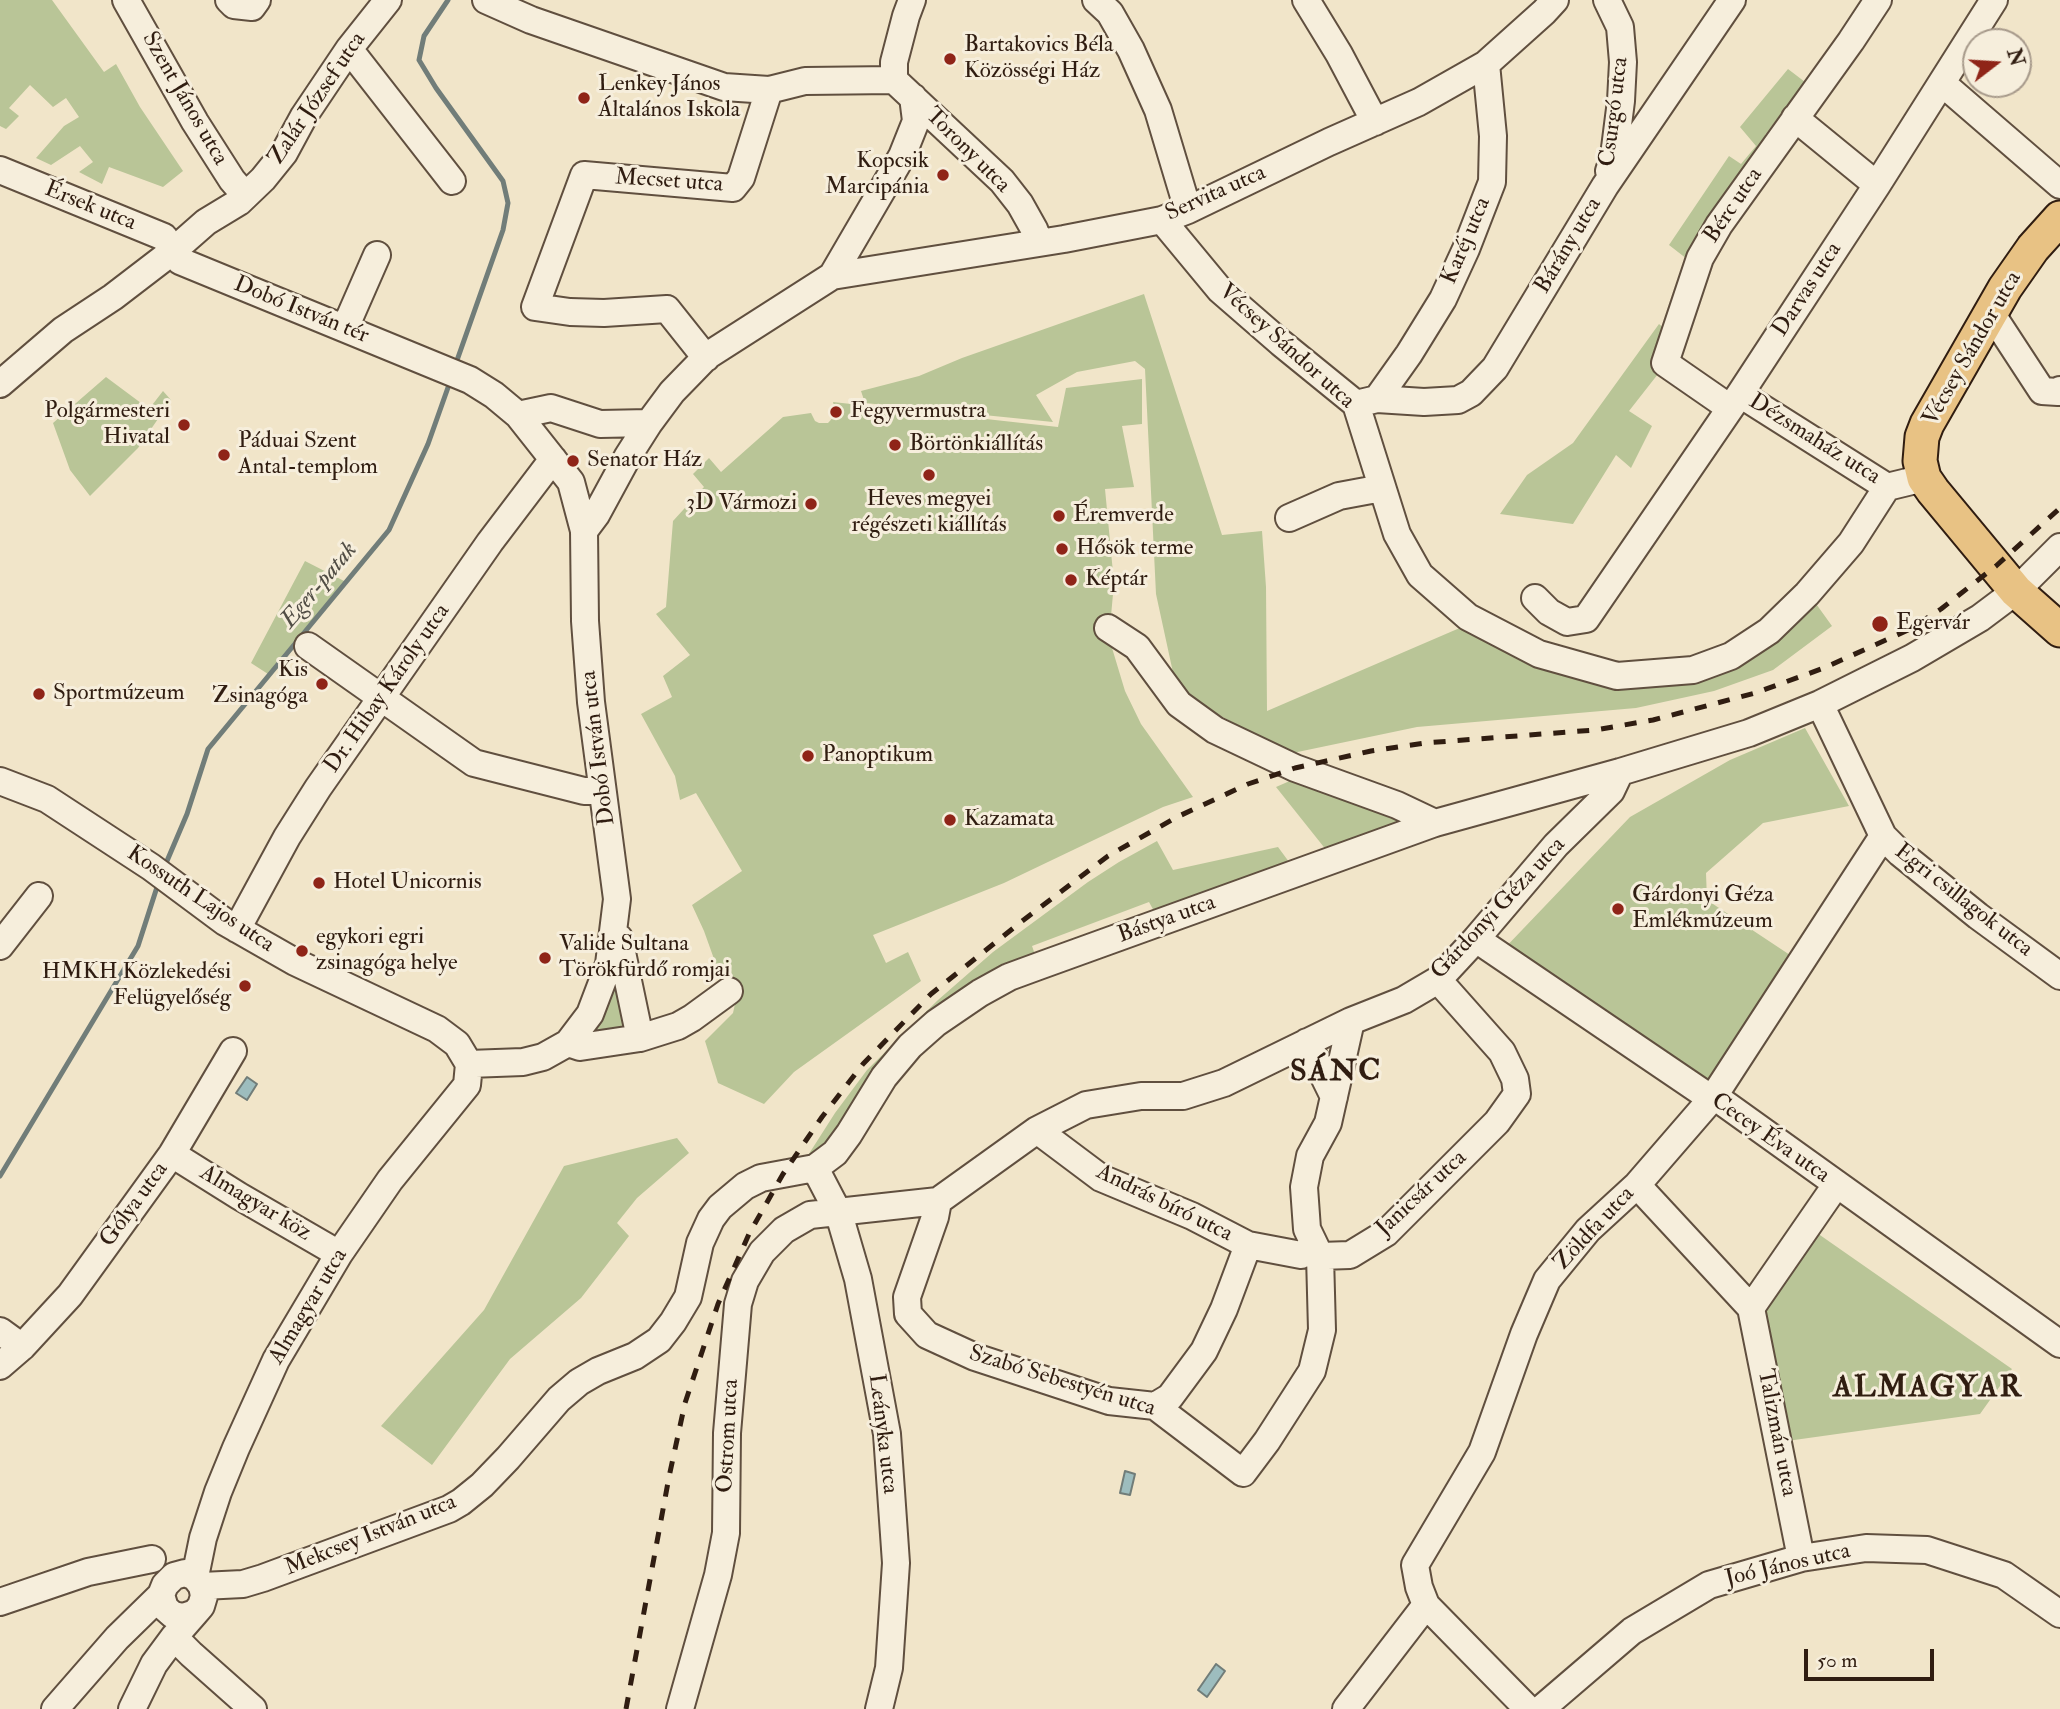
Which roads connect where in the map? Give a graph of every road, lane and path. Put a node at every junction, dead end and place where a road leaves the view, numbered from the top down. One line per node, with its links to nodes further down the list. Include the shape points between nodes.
1 (126, 0): 26 (street, Szent János utca, via 195,122)
2 (229, 0): 3 (street, via 252,7)
3 (257, 0)
4 (388, 0): 14 (street, Zalár József utca)
5 (486, 0): 18 (street, via 724,87)
6 (912, 0): 17 (street, via 894,62)
7 (1096, 0): 27 (street, via 1110,13 1137,62 1158,110)
8 (1306, 0): 20 (street)
9 (1555, 0): 15 (street, Servita utca)
10 (1607, 0): 25 (street, Csurgó utca, via 1619,27 1623,62 1614,156)
11 (1732, 0): 25 (street, Bárány utca)
12 (1878, 0): 19 (street, Bérc utca)
13 (1994, 0): 16 (street, Darvas utca)
14 (349, 49): 22 (street); 26 (street, Zalár József utca, via 284,153)
15 (1486, 64): 20 (street, Servita utca); 40 (street, Karéj utca, via 1492,182 1443,299 1409,354)
16 (1942, 83): 23 (street, Darvas utca); 24 (street)
17 (903, 89): 18 (street, via 805,81); 30 (street, Torony utca, via 1002,181); 33 (street, via 916,121 902,156)
18 (769, 90): 36 (street, Mecset utca, via 741,178 733,188 584,175 536,307 604,313 667,309)
19 (1795, 118): 23 (street); 39 (street, Bérc utca, via 1700,258 1664,363)
20 (1375, 122): 27 (street, Servita utca)
21 (0, 170): 31 (street, Érsek utca, via 164,237)
22 (452, 181)
23 (1877, 185): 39 (street, Darvas utca)
24 (2060, 185)
25 (1605, 186): 40 (street, Bárány utca, via 1495,368 1471,393 1458,400)
26 (245, 195): 31 (street)
27 (1188, 210): 29 (street, Servita utca)
28 (2060, 218): 34 (main road, Vécsey Sándor utca, via 2033,248)
29 (1162, 220): 30 (street, Servita utca); 40 (street, Vécsey Sándor utca, via 1220,290 1281,343)
30 (1039, 242): 33 (street, Servita utca)
31 (173, 251): 35 (street, Dobó István tér, via 180,261); 37 (street)
32 (377, 255): 35 (street)
33 (832, 276): 36 (street)
34 (1991, 313): 38 (street, via 2042,391); 44 (main road, Vécsey Sándor utca, via 1922,436)
35 (345, 328): 41 (street, Dobó István tér, via 470,380)
36 (706, 358): 42 (street)
37 (4, 378)
38 (2060, 390)
39 (1735, 401): 45 (street, Dézsmaház utca); 51 (street, Darvas utca, via 1586,619 1567,622)
40 (1366, 402): 46 (street, Vécsey Sándor utca)
41 (518, 415): 42 (street, via 551,408 600,424); 43 (street, Dobó István utca)
42 (649, 423): 48 (street)
43 (553, 459): 48 (street, Dobó István utca, via 571,482); 55 (street, Dr. Hibay Károly utca)
44 (1924, 478): 45 (street); 50 (main road)
45 (1888, 487): 46 (street, Vécsey Sándor utca, via 1851,543 1769,631 1731,656 1693,670 1617,676 1539,653 1468,617 1420,575 1397,534)
46 (1382, 488): 47 (street, via 1339,496)
47 (1289, 518)
48 (584, 531): 59 (street, Dobó István utca)
49 (2060, 547): 50 (street)
50 (2016, 591): 53 (main road); 56 (street, via 1923,651)
51 (1535, 598)
52 (1108, 628): 60 (street, via 1138,646 1179,704 1215,730 1295,768 1397,804)
53 (2060, 630)
54 (308, 646): 55 (street)
55 (381, 698): 59 (street, via 474,763); 64 (street, Dr. Hibay Károly utca, via 287,837)
56 (1820, 704): 57 (street, via 1749,733); 61 (street, Egri csillagok utca)
57 (1620, 772): 60 (street, Bástya utca); 65 (street, Gárdonyi Géza utca, via 1611,792 1556,845)
58 (0, 781): 64 (street, Kossuth Lajos utca, via 47,799)
59 (593, 791): 63 (street, Dobó István utca, via 617,899)
60 (1435, 823): 80 (street, Bástya utca, via 1009,977 936,1023 910,1046 835,1153)
61 (1883, 836): 67 (street, Egri csillagok utca, via 1978,916); 76 (street, Zöldfa utca)
62 (39, 896): 66 (street)
63 (616, 919): 71 (street); 73 (street, Dobó István utca, via 609,964 590,1014)
64 (237, 929): 75 (street, Kossuth Lajos utca, via 330,981 437,1029 457,1044)
65 (1476, 939): 68 (street, Gárdonyi Géza utca); 76 (street, Cecey Éva utca, via 1706,1095)
66 (0, 946)
67 (2060, 976)
68 (1438, 980): 70 (street, Gárdonyi Géza utca, via 1404,1000); 87 (street, Janicsár utca, via 1502,1052 1517,1094 1497,1122 1386,1233 1350,1255)
69 (729, 991): 71 (street, via 678,1026)
70 (1351, 1021): 72 (street, Gárdonyi Géza utca); 77 (street)
71 (640, 1038): 73 (street, via 580,1047)
72 (1307, 1042): 77 (street); 78 (street, Gárdonyi Géza utca, via 1224,1083 1183,1096 1086,1105)
73 (568, 1043): 75 (street, via 523,1062)
74 (233, 1051): 79 (street, Gólya utca)
75 (469, 1064): 86 (street, Almagyar utca, via 467,1085 390,1180)
76 (1714, 1096): 81 (street, Zöldfa utca); 82 (street, Cecey Éva utca)
77 (1334, 1097): 87 (street, via 1328,1123 1310,1156 1304,1187)
78 (1037, 1130): 83 (street, Gárdonyi Géza utca); 85 (street, András bíró utca, via 1101,1178)
79 (172, 1154): 86 (street, Almagyar köz); 91 (street, Gólya utca, via 70,1295)
80 (815, 1168): 84 (street, Leányka utca); 97 (street, Mekcsey István utca, via 761,1178 720,1207 700,1242 688,1297 659,1340 579,1382 461,1502 263,1578 233,1598)
81 (1637, 1185): 88 (street); 99 (street, Zöldfa utca, via 1588,1230 1547,1280 1482,1452 1415,1564)
82 (1836, 1185): 88 (street); 90 (street, Cecey Éva utca)
83 (938, 1201): 84 (street, Gárdonyi Géza utca); 93 (street, Szabó Sebestyén utca, via 907,1297 908,1314 927,1335 975,1357 1109,1401)
84 (839, 1213): 105 (street, Ostrom utca, via 810,1215 784,1230 762,1252 745,1281 738,1304 727,1433 726,1533); 106 (street, Leányka utca, via 858,1279 887,1434 896,1563 889,1668)
85 (1248, 1245): 87 (street, András bíró utca); 93 (street, via 1204,1351 1170,1397)
86 (339, 1254): 97 (street, Almagyar utca, via 276,1360 236,1448 203,1538)
87 (1310, 1255): 93 (street, Szabó Sebestyén utca, via 1322,1330 1312,1371 1243,1473)
88 (1751, 1308): 94 (street, Talizmán utca)
89 (0, 1331): 91 (street)
90 (2060, 1344)
91 (22, 1347): 92 (street, Gólya utca)
92 (0, 1366)
93 (1155, 1406)
94 (1801, 1558): 100 (street, Joó János utca, via 1866,1548 1927,1550 2004,1575); 109 (street, Joó János utca, via 1709,1585 1632,1631)
95 (152, 1559): 98 (street, via 88,1572)
96 (161, 1595): 97 (street, via 174,1576 185,1573); 97 (street, via 165,1608 183,1618); 102 (street)
97 (198, 1595): 101 (street)
98 (0, 1602)
99 (1426, 1605): 107 (street); 108 (street, Zöldfa utca)
100 (2060, 1614)
101 (174, 1637): 103 (street, via 153,1664); 104 (street)
102 (55, 1709)
103 (132, 1709)
104 (253, 1709)
105 (680, 1709)
106 (879, 1709)
107 (1346, 1709)
108 (1528, 1709)
109 (1541, 1709)

